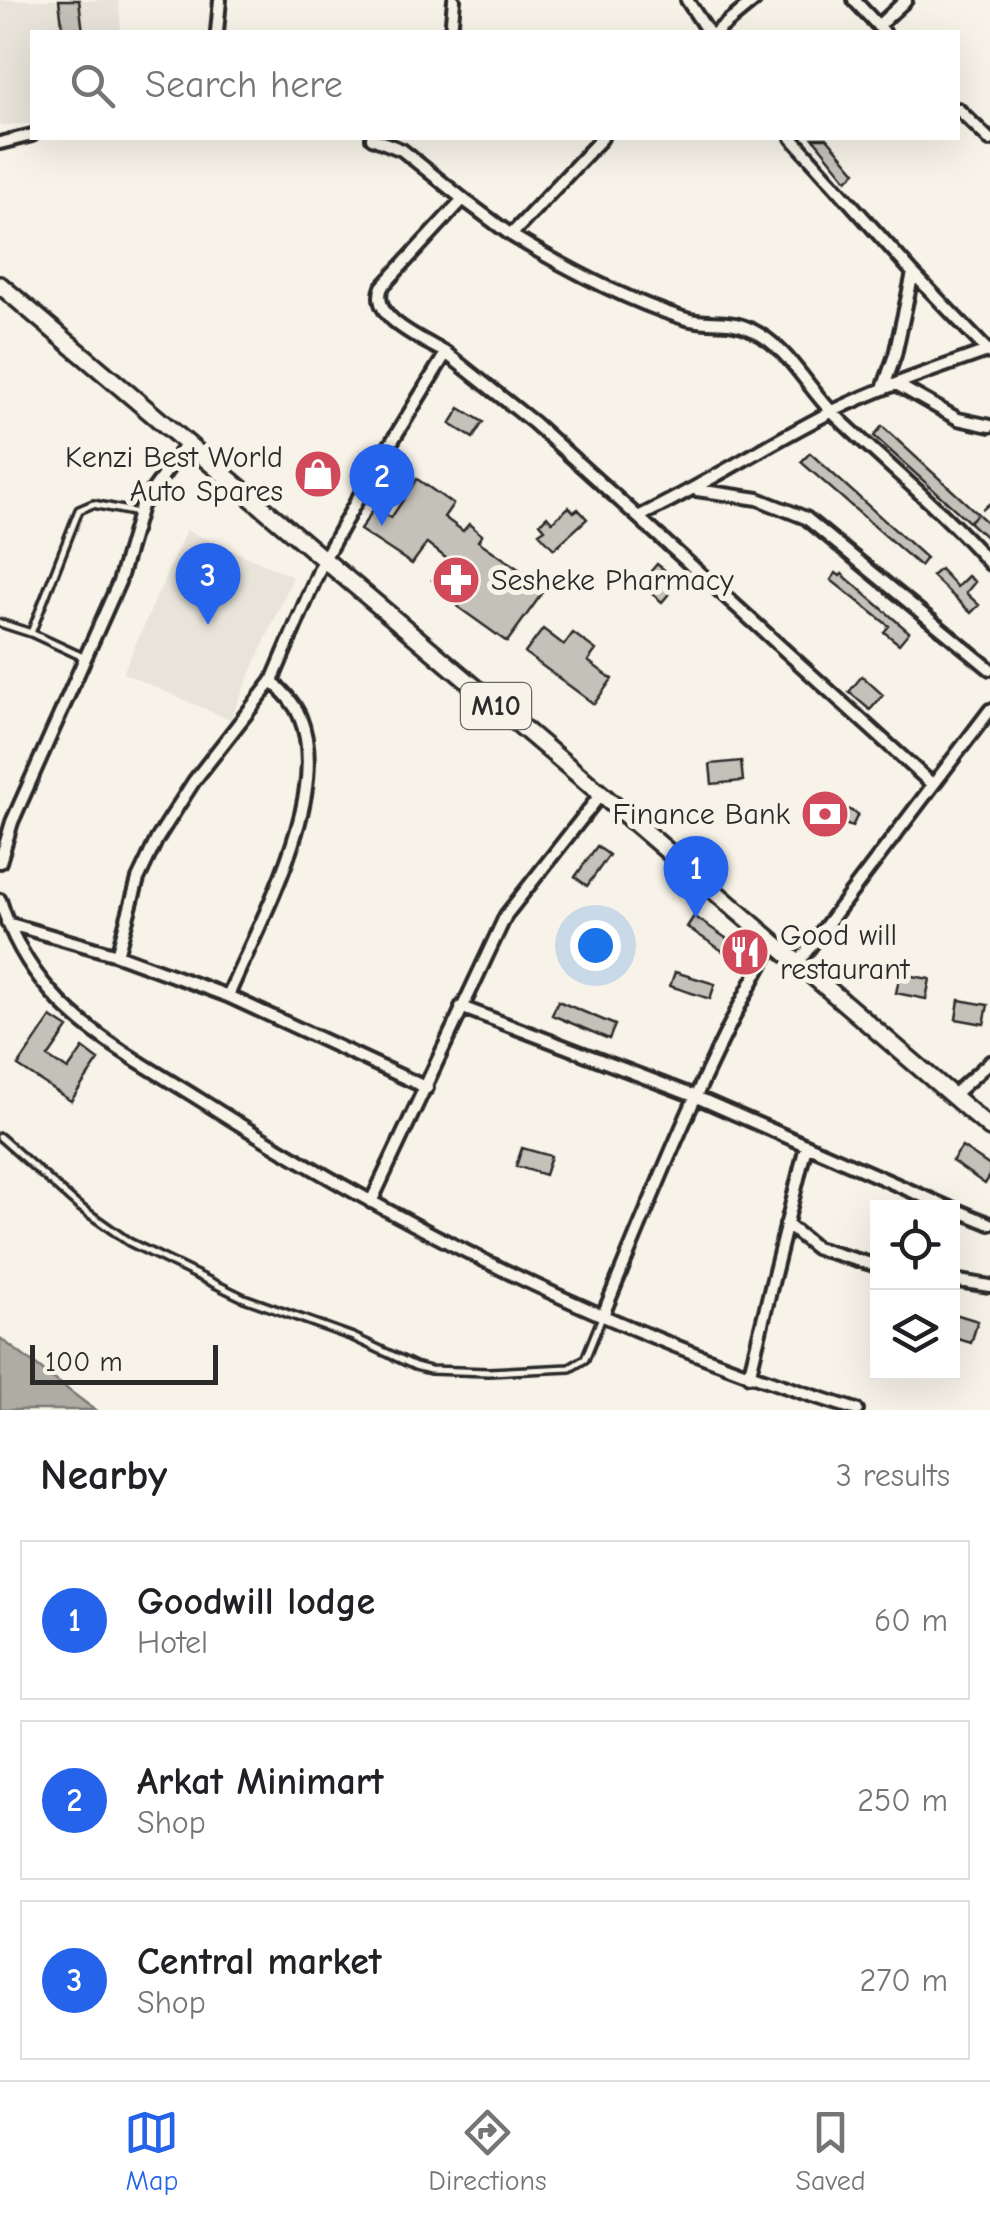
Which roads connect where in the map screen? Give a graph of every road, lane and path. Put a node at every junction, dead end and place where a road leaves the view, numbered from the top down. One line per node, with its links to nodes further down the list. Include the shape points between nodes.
1 (220, 0): 8 (street)
2 (454, 0): 9 (street)
3 (687, 0): 10 (street)
4 (755, 0): 11 (street)
5 (854, 0): 7 (street)
6 (906, 0): 7 (street)
7 (881, 29)
8 (217, 30)
9 (451, 30)
10 (707, 30)
11 (718, 30)
12 (960, 111): 18 (street)
13 (30, 136): 19 (street)
14 (377, 140): 20 (street)
15 (408, 140): 20 (street)
16 (600, 140): 22 (street)
17 (794, 140): 23 (street)
18 (990, 140)
19 (0, 143)
20 (402, 150): 21 (street)
21 (463, 199): 22 (street); 26 (street, via 379,294 386,315)
22 (511, 235): 29 (street, via 650,307 694,322 747,327 780,349)
23 (913, 273): 25 (street); 28 (street)
24 (0, 285): 31 (main road, M10)
25 (989, 351): 27 (street)
26 (446, 354): 35 (street); 37 (street)
27 (896, 384): 28 (street); 30 (street, via 958,419)
28 (884, 388): 29 (street)
29 (832, 412): 32 (street); 36 (street)
30 (990, 426)
31 (188, 443): 34 (street); 37 (main road, M10)
32 (696, 490): 35 (street); 42 (street, via 758,499 806,518)
33 (990, 503): 36 (path)
34 (138, 513): 40 (lane, via 94,504 79,510); 41 (street, via 124,569)
35 (638, 517): 45 (street)
36 (960, 530): 38 (street)
37 (323, 562): 43 (street); 46 (main road, M10)
38 (990, 564)
39 (0, 623): 40 (lane)
40 (31, 633): 41 (lane)
41 (86, 658): 47 (street)
42 (990, 669)
43 (272, 680): 51 (street, via 157,839 138,879); 53 (street, via 303,726 307,790 292,847)
44 (990, 710): 45 (street)
45 (933, 785): 52 (street)
46 (601, 794): 50 (main road, M10); 54 (street, via 506,914)
47 (0, 862)
48 (0, 900): 49 (street)
49 (7, 922): 51 (street); 63 (street, via 51,992 92,1028)
50 (773, 944): 52 (main road, M10); 57 (street)
51 (117, 956): 53 (street)
52 (798, 964): 58 (main road, M10)
53 (228, 996): 56 (street)
54 (461, 1007): 56 (street); 57 (street)
55 (990, 1062): 58 (street)
56 (427, 1088): 63 (street)
57 (694, 1096): 61 (street); 70 (street)
58 (952, 1096): 59 (main road, M10)
59 (990, 1128)
60 (0, 1137): 70 (lane, via 129,1242 244,1298 414,1366 447,1372 570,1368 589,1354)
61 (806, 1146): 62 (street); 65 (street)
62 (932, 1200)
63 (371, 1202): 70 (street)
64 (960, 1212): 66 (street)
65 (786, 1224): 67 (street, via 816,1248); 71 (street)
66 (990, 1224)
67 (870, 1264)
68 (960, 1281): 69 (street)
69 (990, 1286)
70 (603, 1315): 71 (street)
71 (749, 1376): 72 (street)
72 (857, 1410)

